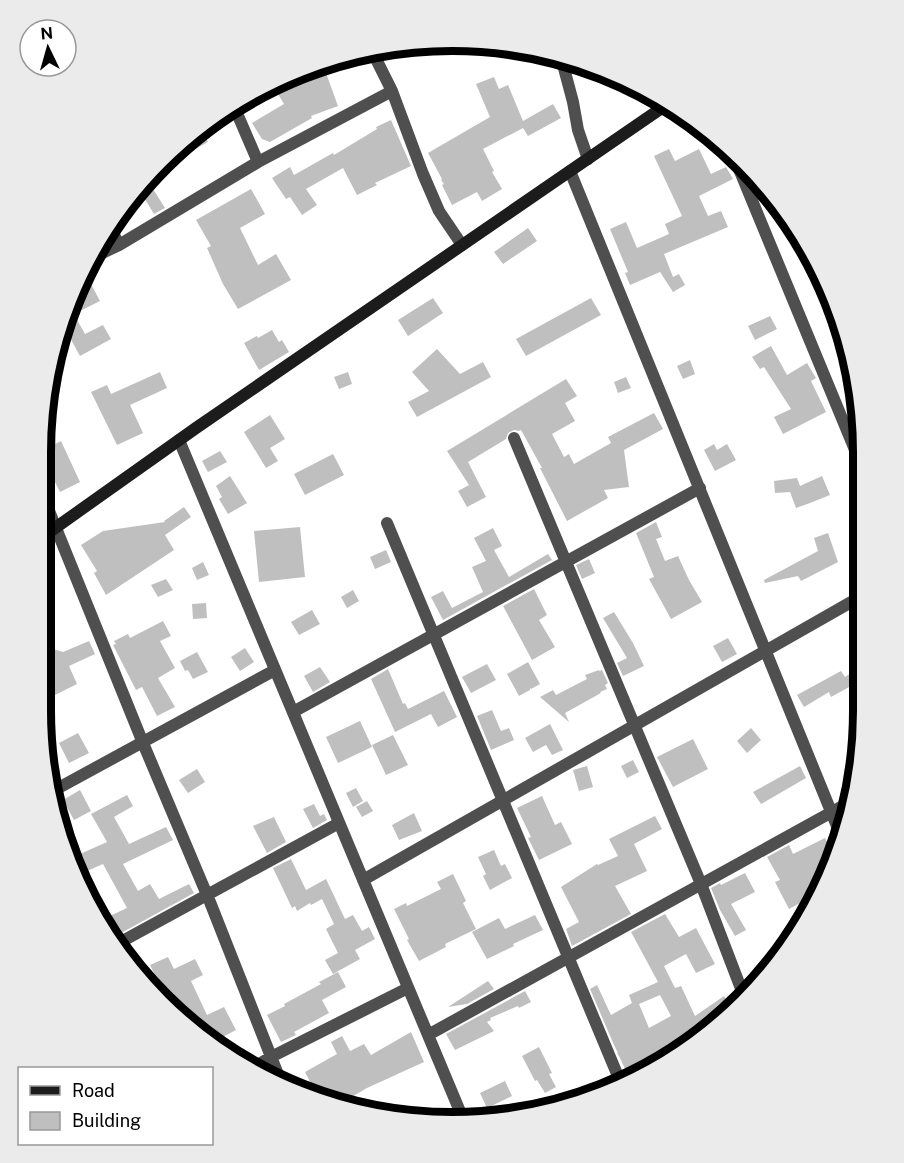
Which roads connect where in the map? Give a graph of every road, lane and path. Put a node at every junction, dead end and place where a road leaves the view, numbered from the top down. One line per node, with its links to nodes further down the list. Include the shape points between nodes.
1 (376, 59): 3 (street)
2 (564, 67): 6 (street)
3 (392, 91): 7 (street); 12 (street, via 439,211)
4 (660, 110): 6 (main road)
5 (237, 114): 7 (street)
6 (588, 159): 8 (main road)
7 (258, 162): 11 (street)
8 (570, 171): 12 (main road); 17 (street)
9 (741, 174): 16 (street)
10 (115, 236): 11 (street)
11 (119, 245): 13 (street)
12 (462, 245): 15 (main road)
13 (104, 252)
14 (514, 438): 22 (street)
15 (180, 440): 20 (main road); 26 (street)
16 (853, 444)
17 (700, 488): 22 (street); 25 (street)
18 (51, 516): 20 (street)
19 (387, 523): 24 (street)
20 (56, 528): 21 (main road); 29 (street)
21 (51, 531)
22 (566, 562): 24 (street); 28 (street)
23 (853, 601): 25 (street)
24 (434, 634): 27 (street); 31 (street)
25 (766, 651): 28 (street); 33 (street)
26 (275, 670): 27 (street); 29 (street)
27 (293, 712): 34 (street)
28 (634, 725): 31 (street); 37 (street)
29 (143, 743): 30 (street); 38 (street)
30 (59, 788)
31 (503, 800): 36 (street); 40 (street)
32 (841, 807): 33 (street)
33 (832, 812): 35 (street); 37 (street)
34 (339, 823): 36 (street); 38 (street)
35 (836, 824)
36 (363, 880): 41 (street)
37 (701, 884): 40 (street); 42 (street)
38 (207, 895): 39 (street); 44 (street)
39 (124, 940)
40 (568, 958): 43 (street); 47 (street)
41 (408, 988): 43 (street); 44 (street)
42 (742, 988)
43 (428, 1035): 48 (street)
44 (271, 1057): 45 (street); 46 (street)
45 (260, 1063)
46 (277, 1072)
47 (618, 1076)
48 (460, 1112)

